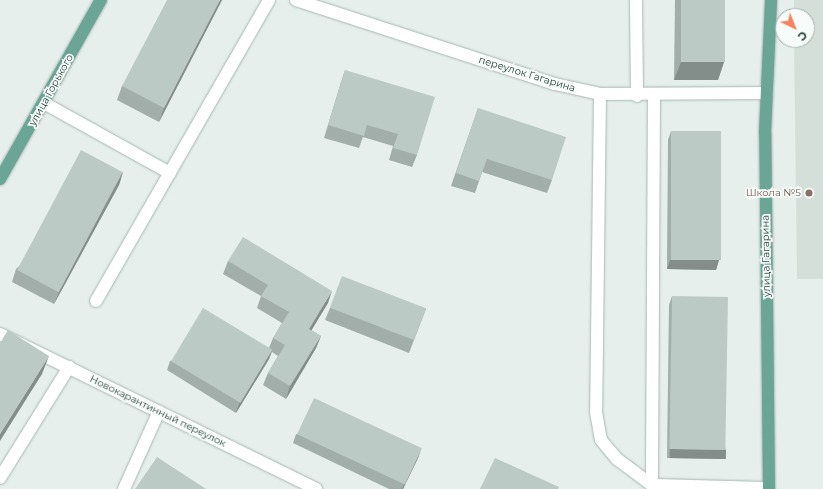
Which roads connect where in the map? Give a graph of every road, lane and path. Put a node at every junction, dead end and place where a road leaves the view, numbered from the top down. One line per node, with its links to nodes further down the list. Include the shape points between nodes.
1 (101, 0): 10 (main road, улица Горького)
2 (269, 0): 11 (lane)
3 (296, 0): 7 (lane, переулок Гагарина, via 555,84)
4 (636, 0): 9 (lane)
5 (771, 0): 6 (main road, улица Гагарина)
6 (767, 93): 8 (lane, переулок Гагарина); 21 (main road, улица Гагарина)
7 (600, 94): 9 (lane, переулок Гагарина); 18 (lane, via 596,412 602,440 617,459)
8 (654, 95): 9 (lane, переулок Гагарина); 18 (lane)
9 (637, 96)
10 (44, 103): 11 (lane); 12 (main road, улица Горького)
11 (170, 173): 13 (lane)
12 (0, 179)
13 (96, 301)
14 (0, 334): 15 (lane, Новокарантинный переулок)
15 (69, 367): 16 (lane, Новокарантинный переулок); 17 (lane)
16 (159, 411): 19 (lane); 20 (lane, Новокарантинный переулок)
17 (0, 478)
18 (652, 485): 21 (lane)
19 (124, 489)
20 (316, 489)
21 (769, 489)

